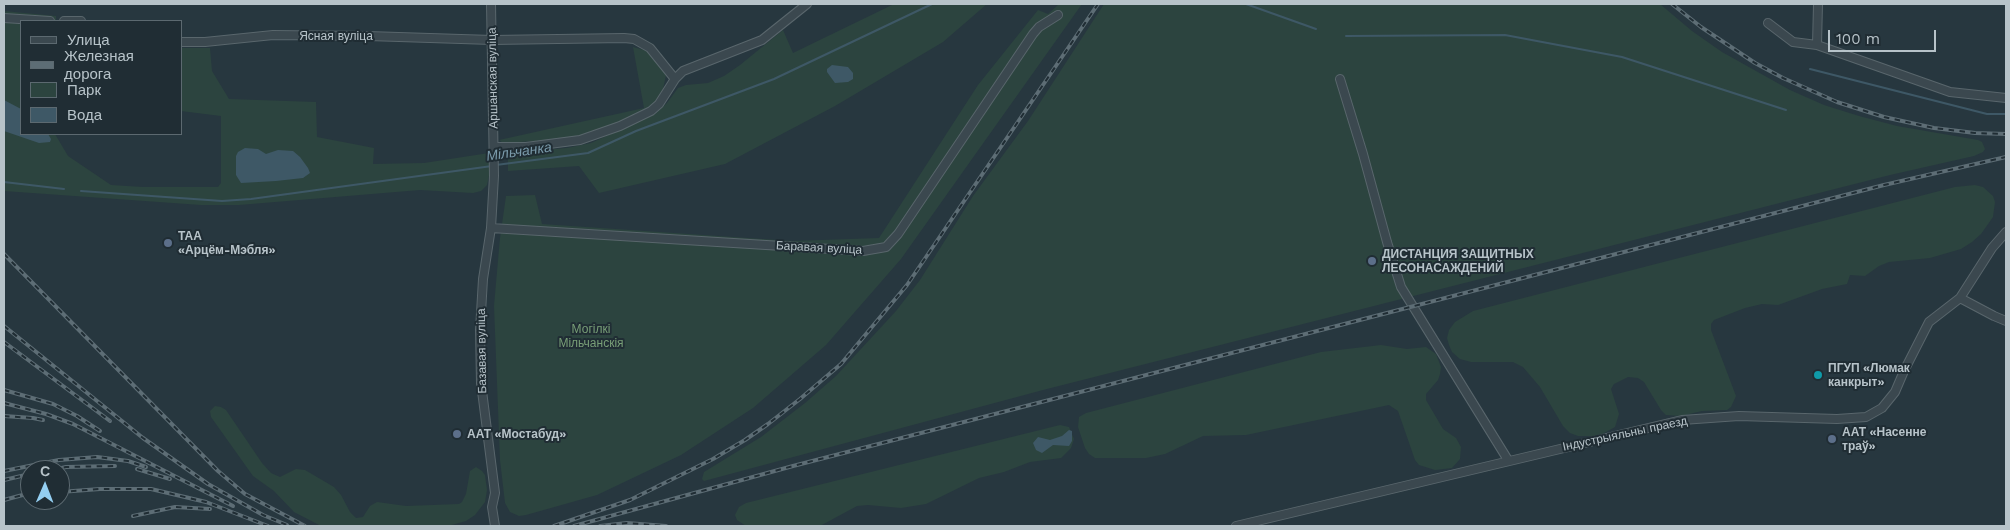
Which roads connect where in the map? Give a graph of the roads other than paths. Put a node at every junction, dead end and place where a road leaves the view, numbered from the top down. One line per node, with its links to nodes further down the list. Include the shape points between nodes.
1 (491, 4): 8 (street, Аршанская вуліца)
2 (807, 4): 11 (street, via 762,40 688,68)
3 (1818, 4): 10 (street)
4 (1058, 16): 16 (street, Баравая вуліца, via 1033,34 898,234 886,247 878,250)
5 (4, 18): 6 (street)
6 (35, 20)
7 (1768, 23): 10 (street, via 1793,42)
8 (492, 40): 9 (street, Ясная вуліца, via 274,35); 11 (street, Ясная вуліца, via 634,39 657,54); 14 (street, Аршанская вуліца)
9 (182, 42)
10 (1817, 45): 13 (street, via 1950,92)
11 (675, 79): 14 (street, via 651,111 600,135 559,144)
12 (1340, 79): 20 (street, via 1401,287)
13 (2006, 98)
14 (494, 150): 15 (street, Аршанская вуліца)
15 (494, 176): 16 (street, Базавая вуліца)
16 (491, 228): 21 (street, Базавая вуліца, via 480,330 481,383 495,493 492,507)
17 (2006, 232): 18 (street, Індустрыяльны праезд)
18 (1960, 298): 19 (street); 20 (street, Індустрыяльны праезд, via 1929,322 1895,392 1882,408 1866,417 1739,416 1682,420)
19 (2006, 321)
20 (1508, 460): 22 (street, Індустрыяльны праезд)
21 (495, 526)
22 (1236, 526)

